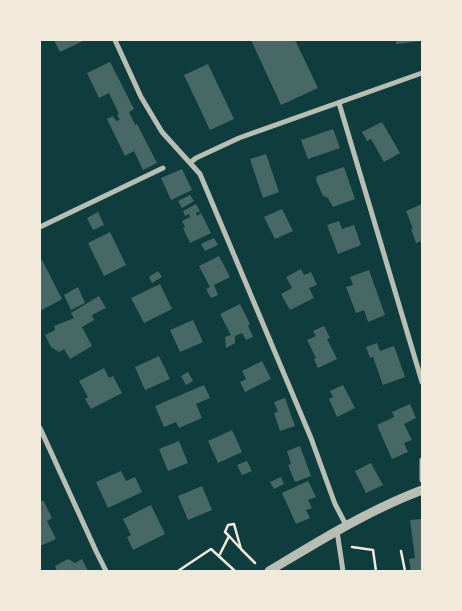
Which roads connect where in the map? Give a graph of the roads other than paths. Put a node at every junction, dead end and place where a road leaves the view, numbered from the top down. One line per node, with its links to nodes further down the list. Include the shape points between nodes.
1 (115, 40): 4 (street, via 141,97 162,132)
2 (422, 73): 3 (street)
3 (339, 103): 4 (street, via 239,138); 7 (street)
4 (191, 162): 12 (street, via 210,196 311,438)
5 (163, 168): 6 (street)
6 (40, 227)
7 (422, 382)
8 (40, 428): 13 (street)
9 (422, 460): 10 (street)
10 (422, 480)
11 (422, 490): 12 (street)
12 (342, 528): 14 (street); 15 (street)
13 (106, 571)
14 (269, 571)
15 (343, 571)

